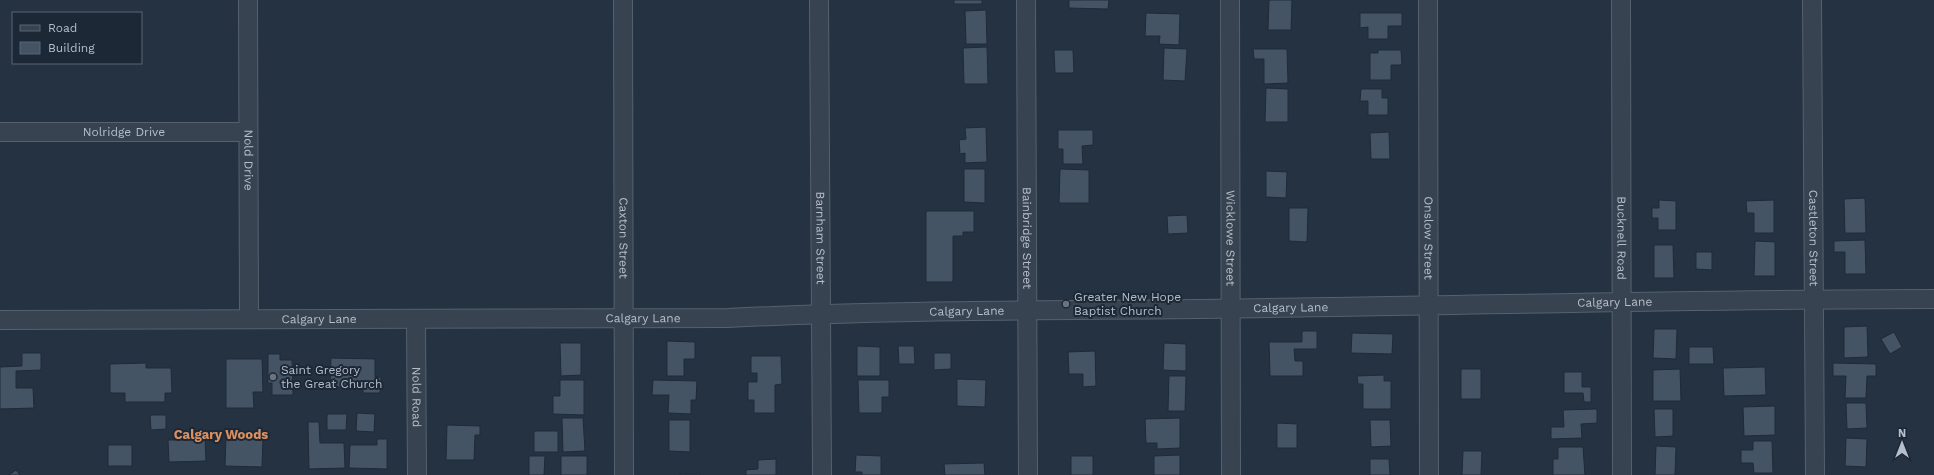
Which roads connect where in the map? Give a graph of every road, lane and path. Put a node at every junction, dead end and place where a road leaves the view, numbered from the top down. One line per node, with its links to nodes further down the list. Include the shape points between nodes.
1 (248, 0): 10 (street, Nold Drive)
2 (623, 0): 18 (street, Caxton Street)
3 (819, 0): 17 (street, Barnham Street)
4 (1026, 0): 16 (street, Bainbridge Street)
5 (1230, 0): 15 (street, Wicklowe Street)
6 (1428, 0): 14 (street, Onslow Street)
7 (1621, 0): 13 (street, Bucknell Road)
8 (1812, 0): 11 (street, Castleton Street)
9 (0, 132): 10 (street, Nolridge Drive)
10 (248, 132): 20 (street, Nold Drive)
11 (1814, 299): 12 (street, Calgary Lane); 13 (street, Calgary Lane); 29 (street, Castleton Street)
12 (1934, 299)
13 (1621, 302): 14 (street, Calgary Lane); 28 (street, Bucknell Road)
14 (1428, 306): 15 (street, Calgary Lane); 27 (street, Onslow Street)
15 (1231, 309): 16 (street, Calgary Lane); 26 (street, Wicklowe Street)
16 (1028, 310): 17 (street, Calgary Lane); 25 (street, Bainbridge Street)
17 (822, 313): 18 (street, Calgary Lane, via 728,318); 24 (street, Barnham Street)
18 (624, 317): 19 (street, Calgary Lane); 23 (street, Caxton Street)
19 (416, 318): 20 (street, Calgary Lane); 22 (street, Nold Road)
20 (249, 319): 21 (street, Calgary Lane)
21 (0, 320)
22 (417, 475)
23 (624, 475)
24 (822, 475)
25 (1028, 475)
26 (1231, 475)
27 (1429, 475)
28 (1622, 475)
29 (1815, 475)

